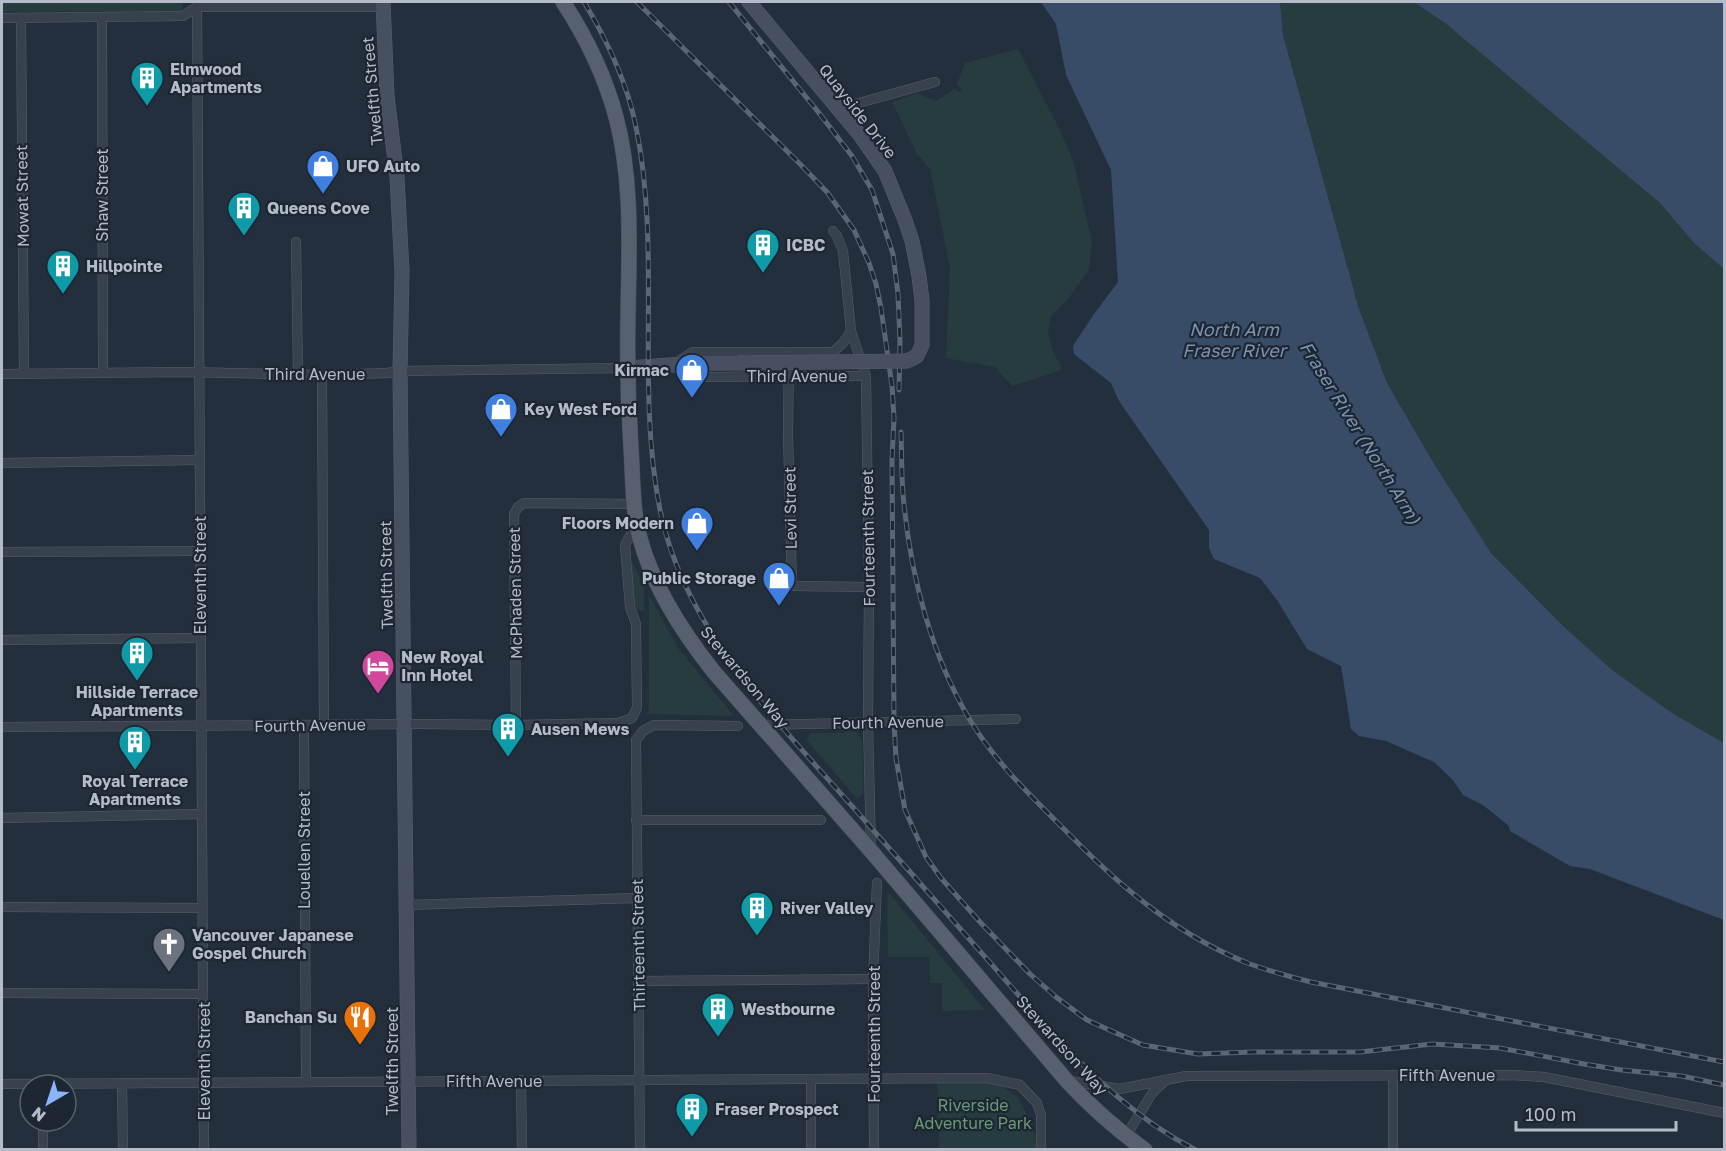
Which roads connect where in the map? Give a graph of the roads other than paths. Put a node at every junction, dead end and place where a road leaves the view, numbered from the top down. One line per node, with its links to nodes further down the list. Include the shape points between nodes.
1 (563, 2): 15 (main road, Stewardson Way, via 600,70 616,117 626,171 630,234)
2 (749, 2): 9 (street, Quayside Drive)
3 (195, 3): 4 (street); 7 (street, via 183,16); 17 (street, Eleventh Street)
4 (383, 4): 16 (street, Twelfth Street, via 387,96 400,224)
5 (2, 18): 6 (street)
6 (21, 18): 7 (street); 20 (street, Mowat Street)
7 (102, 18): 18 (street, Shaw Street)
8 (935, 82): 9 (street)
9 (837, 109): 14 (street, Quayside Drive, bridge, via 885,171 906,220 922,301 920,351 907,361)
10 (832, 231): 12 (street, Fourteenth Street, via 843,250)
11 (296, 242): 21 (street)
12 (851, 331): 13 (street, Third Avenue, via 833,352); 24 (street, Fourteenth Street)
13 (789, 352): 14 (street, Third Avenue, via 693,352); 23 (street, Levi Street)
14 (671, 366): 15 (street, Quayside Drive); 23 (street, Third Avenue, via 699,377)
15 (628, 368): 16 (street, Third Avenue); 27 (main road, Stewardson Way)
16 (400, 371): 22 (street, Third Avenue); 36 (street, Twelfth Street)
17 (198, 372): 18 (street, Third Avenue); 21 (street, Third Avenue); 25 (street, Eleventh Street)
18 (103, 373): 20 (street, Third Avenue)
19 (2, 374): 20 (street, Third Avenue)
20 (24, 374)
21 (298, 375): 22 (street, Third Avenue)
22 (322, 375): 37 (street)
23 (789, 375): 24 (street, Third Avenue); 31 (street, Levi Street, via 792,586)
24 (866, 376): 31 (street, Fourteenth Street)
25 (199, 460): 26 (street); 29 (street, Eleventh Street)
26 (2, 463)
27 (635, 504): 28 (main road, Stewardson Way); 38 (street, McPhaden Street, via 524,503 514,514)
28 (637, 523): 38 (street, Fourth Avenue, via 625,545 630,607 636,624 637,708 632,718 619,723); 39 (main road, Stewardson Way, via 650,568 691,643)
29 (200, 551): 30 (street); 32 (street, Eleventh Street)
30 (2, 552)
31 (869, 587): 35 (street, Fourteenth Street)
32 (200, 638): 33 (street); 42 (street, Eleventh Street)
33 (2, 640)
34 (1016, 719): 35 (street, Fourth Avenue)
35 (868, 723): 39 (street, Fourth Avenue); 48 (street, Fourteenth Street)
36 (405, 724): 37 (street, Fourth Avenue); 38 (street, Fourth Avenue); 51 (street, Twelfth Street)
37 (324, 725): 40 (street, Fourth Avenue)
38 (516, 725)
39 (760, 725): 48 (main road, Stewardson Way)
40 (304, 726): 42 (street, Fourth Avenue); 66 (street, Louellen Street)
41 (738, 726): 46 (street, Thirteenth Street, via 654,725 643,731 636,740)
42 (201, 727): 43 (street, Fourth Avenue); 44 (street, Eleventh Street)
43 (2, 728)
44 (202, 814): 45 (street); 53 (street, Eleventh Street)
45 (2, 818)
46 (636, 820): 47 (street); 50 (street, Thirteenth Street)
47 (821, 820)
48 (871, 851): 65 (main road, Stewardson Way)
49 (877, 883): 54 (street, Fourteenth Street)
50 (637, 898): 51 (street); 55 (street, Thirteenth Street)
51 (407, 905): 64 (street, Twelfth Street)
52 (2, 907): 53 (street)
53 (202, 908): 57 (street, Eleventh Street)
54 (873, 979): 55 (street); 59 (street, Fourteenth Street)
55 (639, 981): 62 (street, Thirteenth Street)
56 (2, 993): 57 (street)
57 (203, 994): 68 (street, Eleventh Street)
58 (1393, 1075): 63 (street, Fifth Avenue, via 1186,1076); 72 (street, Fifth Avenue, via 1544,1077); 85 (street)
59 (874, 1078): 60 (street, Fifth Avenue); 82 (street, Fourteenth Street); 83 (street, Fifth Avenue, via 987,1078 1020,1085 1037,1102)
60 (811, 1079): 62 (street, Fifth Avenue); 81 (street)
61 (521, 1080): 62 (street, Fifth Avenue); 64 (street, Fifth Avenue); 79 (street)
62 (639, 1080): 80 (street, Thirteenth Street)
63 (1166, 1080): 65 (street, Fifth Avenue, via 1116,1089); 74 (street)
64 (409, 1081): 66 (street, Fifth Avenue); 78 (street, Twelfth Street)
65 (1067, 1081): 74 (main road, Stewardson Way)
66 (306, 1082): 68 (street, Fifth Avenue)
67 (122, 1083): 68 (street, Fifth Avenue); 71 (street, Fifth Avenue); 76 (street)
68 (204, 1083): 77 (street, Eleventh Street)
69 (2, 1084): 70 (street, Fifth Avenue)
70 (18, 1084)
71 (78, 1084)
72 (1725, 1113)
73 (43, 1133): 75 (street)
74 (1126, 1136): 84 (main road, Stewardson Way)
75 (43, 1149)
76 (123, 1149)
77 (204, 1149)
78 (409, 1149)
79 (522, 1149)
80 (640, 1149)
81 (811, 1149)
82 (874, 1149)
83 (1041, 1149)
84 (1144, 1149)
85 (1393, 1149)

